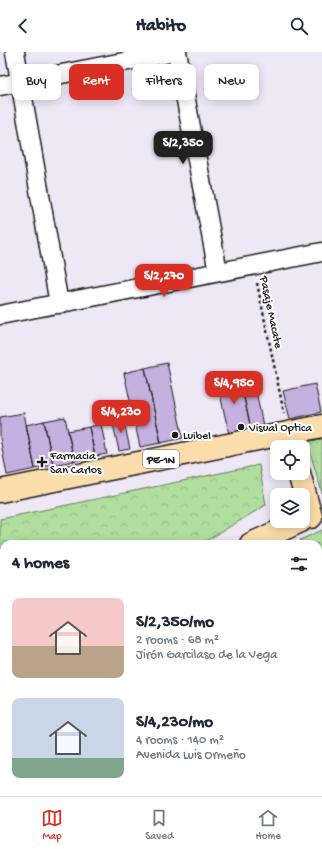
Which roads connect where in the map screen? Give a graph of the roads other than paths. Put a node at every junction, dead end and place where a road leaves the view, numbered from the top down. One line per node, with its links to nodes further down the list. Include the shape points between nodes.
1 (15, 52): 3 (street)
2 (176, 52): 4 (street); 9 (street)
3 (17, 64)
4 (61, 74)
5 (12, 84): 6 (street)
6 (0, 86)
7 (23, 100): 10 (street)
8 (322, 252): 9 (street)
9 (218, 272): 10 (street)
10 (59, 304): 11 (street)
11 (0, 315)
12 (322, 426): 13 (highway, PE-1N)
13 (290, 440)
14 (270, 444): 15 (highway, PE-1N)
15 (0, 491)
16 (287, 528): 17 (highway)
17 (260, 540)

